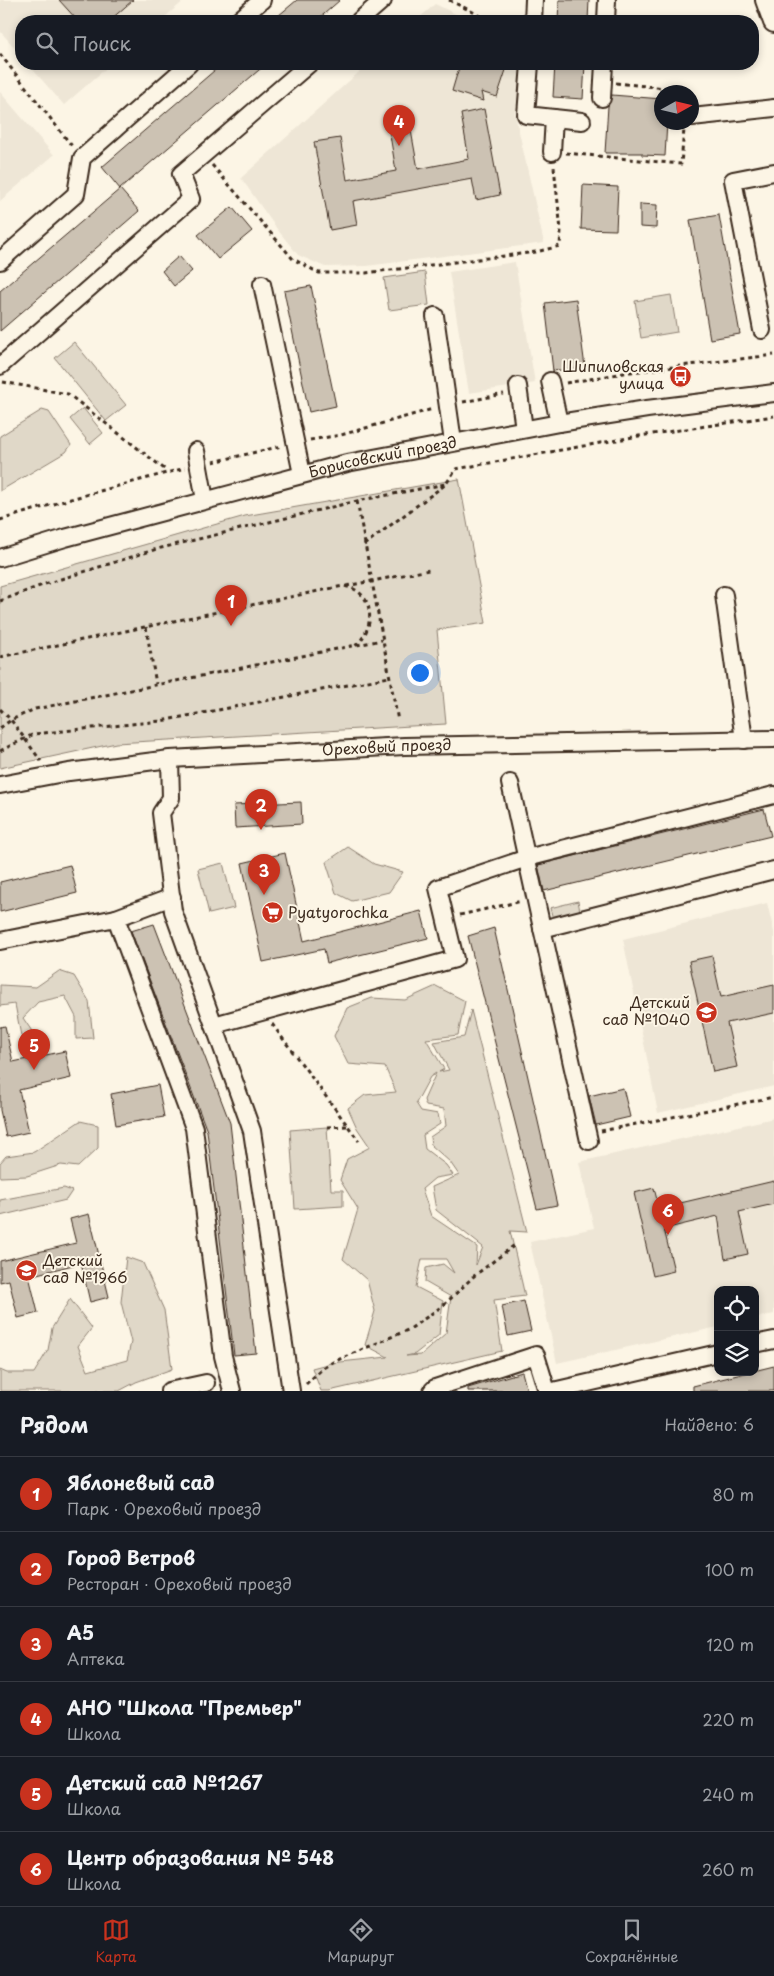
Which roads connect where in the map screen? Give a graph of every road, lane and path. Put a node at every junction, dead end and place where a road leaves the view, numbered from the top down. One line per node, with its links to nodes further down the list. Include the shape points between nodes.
1 (262, 0): 7 (street)
2 (383, 0): 8 (street)
3 (449, 0): 9 (path)
4 (534, 0): 10 (street)
5 (607, 0): 11 (street)
6 (766, 0): 12 (main road)
7 (245, 15)
8 (366, 15)
9 (478, 15)
10 (533, 15)
11 (606, 15)
12 (774, 22)
13 (0, 54): 28 (path)
14 (182, 70): 28 (street)
15 (302, 70): 27 (street)
16 (530, 70): 23 (street, via 526,115)
17 (604, 70): 18 (street)
18 (603, 81): 19 (path); 20 (street)
19 (654, 87)
20 (602, 98)
21 (774, 108): 22 (street)
22 (699, 116)
23 (554, 118): 24 (street); 26 (street)
24 (582, 121)
25 (684, 130): 26 (path, via 682,164)
26 (552, 152): 27 (path, via 560,246 536,252 366,273 319,273 293,259)
27 (204, 155): 35 (street, via 181,174 191,199)
28 (82, 158): 30 (street, via 76,194)
29 (774, 172): 33 (street, via 733,180)
30 (0, 261)
31 (262, 284): 45 (street)
32 (435, 316): 40 (street)
33 (762, 330)
34 (774, 355): 37 (path)
35 (0, 366)
36 (0, 381): 47 (path, via 68,394)
37 (551, 383): 42 (street)
38 (519, 389): 40 (path); 43 (street)
39 (774, 393): 42 (street, Борисовский проезд)
40 (448, 404): 44 (street); 45 (path, via 341,435)
41 (774, 416): 49 (path, via 456,469)
42 (559, 423): 43 (street, Борисовский проезд)
43 (524, 429): 44 (street, Борисовский проезд)
44 (453, 442): 48 (street, Борисовский проезд)
45 (296, 443): 46 (path); 48 (street)
46 (197, 458): 47 (path); 50 (street)
47 (167, 472): 52 (path)
48 (302, 474): 50 (street, Борисовский проезд)
49 (446, 484): 51 (path); 53 (path)
50 (205, 500): 54 (street, Борисовский проезд)
51 (356, 501): 53 (path); 59 (path, via 145,552)
52 (0, 520)
53 (364, 545): 56 (path)
54 (0, 558)
55 (429, 570): 56 (path)
56 (371, 581): 57 (path); 61 (path)
57 (343, 586): 60 (path); 62 (path, via 357,591 370,612 366,634)
58 (724, 595): 72 (street)
59 (0, 601)
60 (146, 627): 63 (path); 65 (path)
61 (382, 640): 62 (path); 64 (path)
62 (355, 646): 65 (path)
63 (0, 658)
64 (389, 677): 68 (path); 70 (path, via 161,721 34,734)
65 (156, 684): 67 (path, via 35,709)
66 (0, 709): 67 (path)
67 (11, 720): 69 (path); 70 (path)
68 (398, 721)
69 (0, 728)
70 (24, 739): 73 (path); 75 (path)
71 (774, 739): 72 (street, Ореховый проезд)
72 (744, 740): 74 (street, Ореховый проезд, via 404,746)
73 (0, 751)
74 (170, 759): 77 (street, Ореховый проезд); 81 (street, via 172,798 161,813)
75 (42, 763)
76 (510, 783): 79 (street)
77 (0, 785)
78 (774, 795): 79 (street)
79 (527, 858): 82 (street); 84 (street, via 438,888)
80 (774, 870): 85 (street)
81 (172, 897): 83 (street); 88 (street)
82 (535, 898): 84 (path); 85 (street)
83 (116, 918): 86 (street); 101 (street, via 194,1128 223,1356)
84 (445, 919): 87 (street, via 455,959)
85 (542, 929): 92 (street)
86 (0, 941)
87 (262, 1011): 88 (street); 90 (path)
88 (214, 1025): 99 (street, via 252,1131)
89 (774, 1097): 92 (path)
90 (348, 1126): 91 (path); 93 (path)
91 (328, 1127)
92 (588, 1137)
93 (360, 1141)
94 (516, 1244): 99 (path, via 410,1329 333,1362)
95 (774, 1340): 96 (street)
96 (759, 1343)
97 (714, 1354): 104 (street)
98 (206, 1383): 100 (street)
99 (298, 1388)
100 (169, 1391)
101 (232, 1391)
102 (432, 1391): 103 (street, via 536,1355)
103 (546, 1391)
104 (552, 1391)

